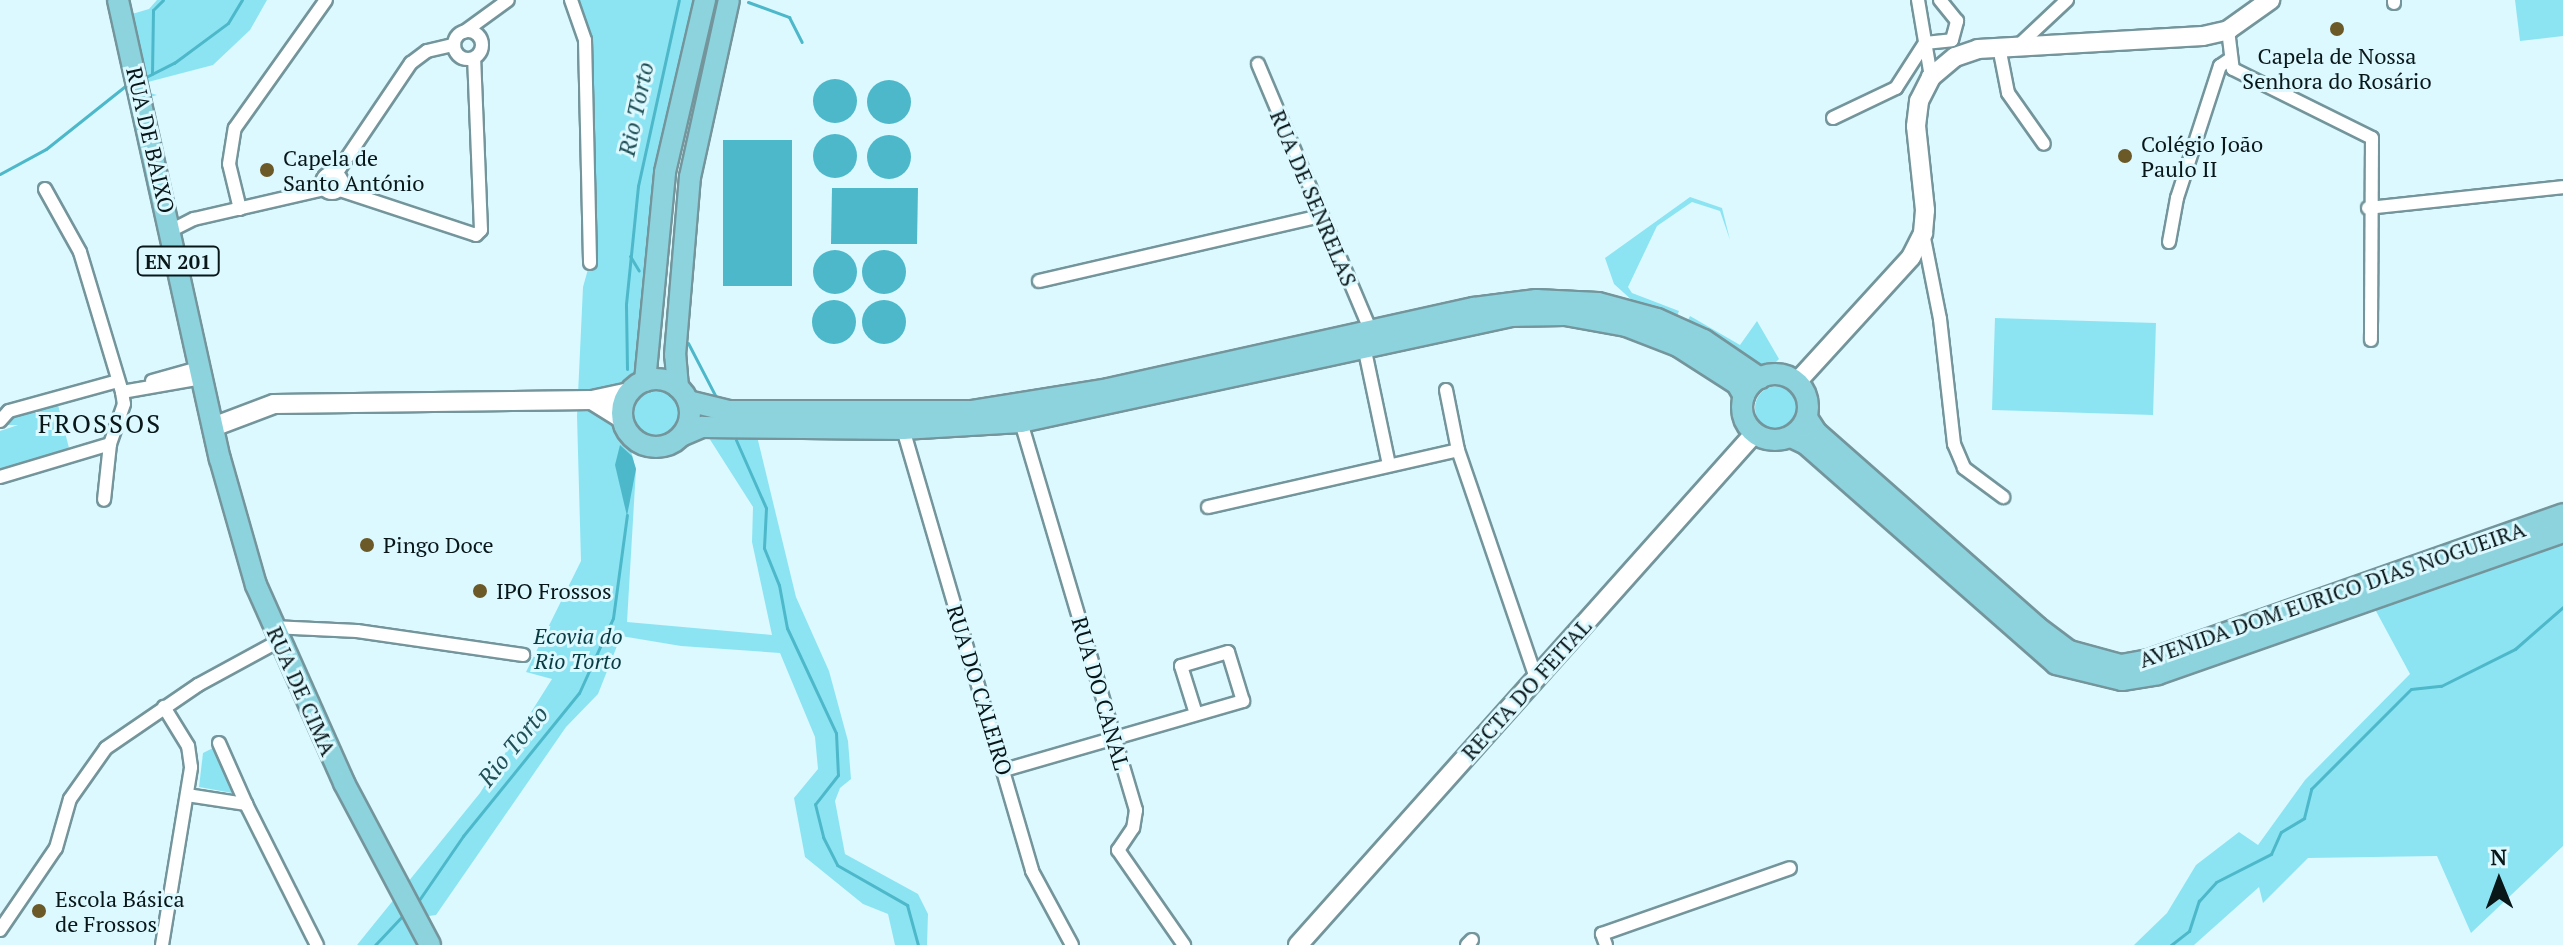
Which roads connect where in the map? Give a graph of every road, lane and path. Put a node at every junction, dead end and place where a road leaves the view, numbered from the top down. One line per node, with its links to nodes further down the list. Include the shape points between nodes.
1 (118, 0): 31 (main road, RUA DE BAIXO / EN 201)
2 (326, 0): 29 (street, via 235,128 229,164)
3 (508, 0): 12 (street)
4 (571, 0): 34 (street, via 585,40)
5 (705, 0): 42 (main road, via 665,172)
6 (729, 0): 44 (main road, via 690,177 676,341)
7 (1918, 0): 13 (street)
8 (1940, 0): 13 (street, via 1957,21 1952,40)
9 (2067, 0): 15 (street)
10 (2270, 0): 11 (street)
11 (2228, 30): 15 (street, via 2203,36); 18 (street)
12 (464, 32): 14 (street); 17 (street, via 480,38 482,47)
13 (1925, 43): 20 (street); 21 (street, via 1896,88)
14 (454, 45): 17 (street, via 458,56); 23 (street, via 427,51 411,63)
15 (2019, 45): 16 (street)
16 (1999, 47): 20 (street, via 1955,57); 22 (street, via 2008,93)
17 (474, 58): 27 (street, via 481,230 476,235 468,237)
18 (2229, 60): 28 (street, via 2233,69 2372,138); 33 (street, via 2220,66 2177,198)
19 (1258, 64): 30 (street, RUA DE SENRELAS)
20 (1931, 77): 32 (street, via 1919,101 1916,126)
21 (1833, 118)
22 (2044, 144)
23 (336, 174): 26 (street, via 324,177); 27 (street)
24 (2563, 187): 28 (street)
25 (45, 189): 41 (street, via 80,252)
26 (324, 189): 27 (street); 29 (street)
27 (340, 190)
28 (2368, 208): 36 (street)
29 (240, 209): 31 (street)
30 (1321, 216): 35 (street); 37 (street, RUA DE SENRELAS)
31 (170, 223): 38 (main road, RUA DE BAIXO / EN 201)
32 (1923, 233): 40 (street, via 1911,257); 60 (street, via 1940,319 1954,444 1964,468)
33 (2169, 242)
34 (590, 263)
35 (1039, 281)
36 (2371, 340)
37 (1368, 341): 39 (main road, via 1536,300 1598,303 1678,328); 44 (main road, via 971,411 729,411); 45 (main road, via 1512,316 1565,315 1626,326 1678,346 1737,384); 51 (main road); 58 (street, RUA DE SENRELAS)
38 (201, 373): 41 (street); 49 (main road, RUA DE BAIXO / EN 201)
39 (1760, 378): 40 (main road, via 1779,374); 45 (main road)
40 (1797, 382): 47 (main road, via 1808,399)
41 (120, 386): 50 (street, via 9,411); 56 (street, via 124,404)
42 (637, 386): 44 (main road); 46 (street); 48 (main road)
43 (1446, 390): 57 (street)
44 (683, 394): 54 (main road, via 690,418)
45 (1744, 396): 53 (main road, via 1743,416)
46 (592, 400): 48 (street); 49 (street, via 274,404)
47 (1807, 418): 55 (main road); 63 (main road, AVENIDA DOM EURICO DIAS NOGUEIRA, via 1816,432 2037,627 2069,651 2121,665 2149,660)
48 (622, 419): 54 (main road, via 644,445 665,446)
49 (212, 420): 66 (main road, RUA DE CIMA, via 233,509)
50 (0, 421)
51 (1021, 422): 52 (main road); 71 (street, RUA DO CANAL)
52 (903, 429): 54 (main road, via 702,427); 73 (street, RUA DO CALEIRO)
53 (1754, 434): 55 (main road, via 1772,441); 68 (street, RECTA DO FEITAL)
54 (683, 435)
55 (1791, 437): 64 (main road, AVENIDA DOM EURICO DIAS NOGUEIRA, via 1806,444 2056,664 2122,680 2158,674)
56 (110, 444): 59 (street); 61 (street)
57 (1458, 450): 58 (street); 68 (street)
58 (1389, 465): 62 (street)
59 (0, 477)
60 (2003, 497)
61 (104, 500)
62 (1208, 507)
63 (2563, 514)
64 (2563, 532)
65 (302, 630): 66 (street); 66 (street); 67 (street, via 357,631)
66 (276, 639): 69 (street); 81 (main road, RUA DE CIMA)
67 (523, 655)
68 (1536, 678): 78 (street, RECTA DO FEITAL)
69 (164, 707): 74 (street, via 191,756); 77 (street, via 106,748 84,773 70,799 56,848)
70 (1196, 714): 70 (street, via 1243,701 1228,652 1181,666); 71 (street)
71 (1115, 740): 73 (street); 83 (street, RUA DO CANAL, via 1136,810 1133,828 1118,850)
72 (219, 743): 75 (street)
73 (1004, 770): 82 (street, RUA DO CALEIRO, via 1032,871)
74 (187, 795): 75 (street); 79 (street)
75 (246, 804): 80 (street)
76 (1790, 868): 84 (street, via 1602,934)
77 (0, 930)
78 (1301, 943)
79 (162, 945)
80 (317, 945)
81 (430, 945)
82 (1072, 945)
83 (1184, 945)
84 (1606, 945)

